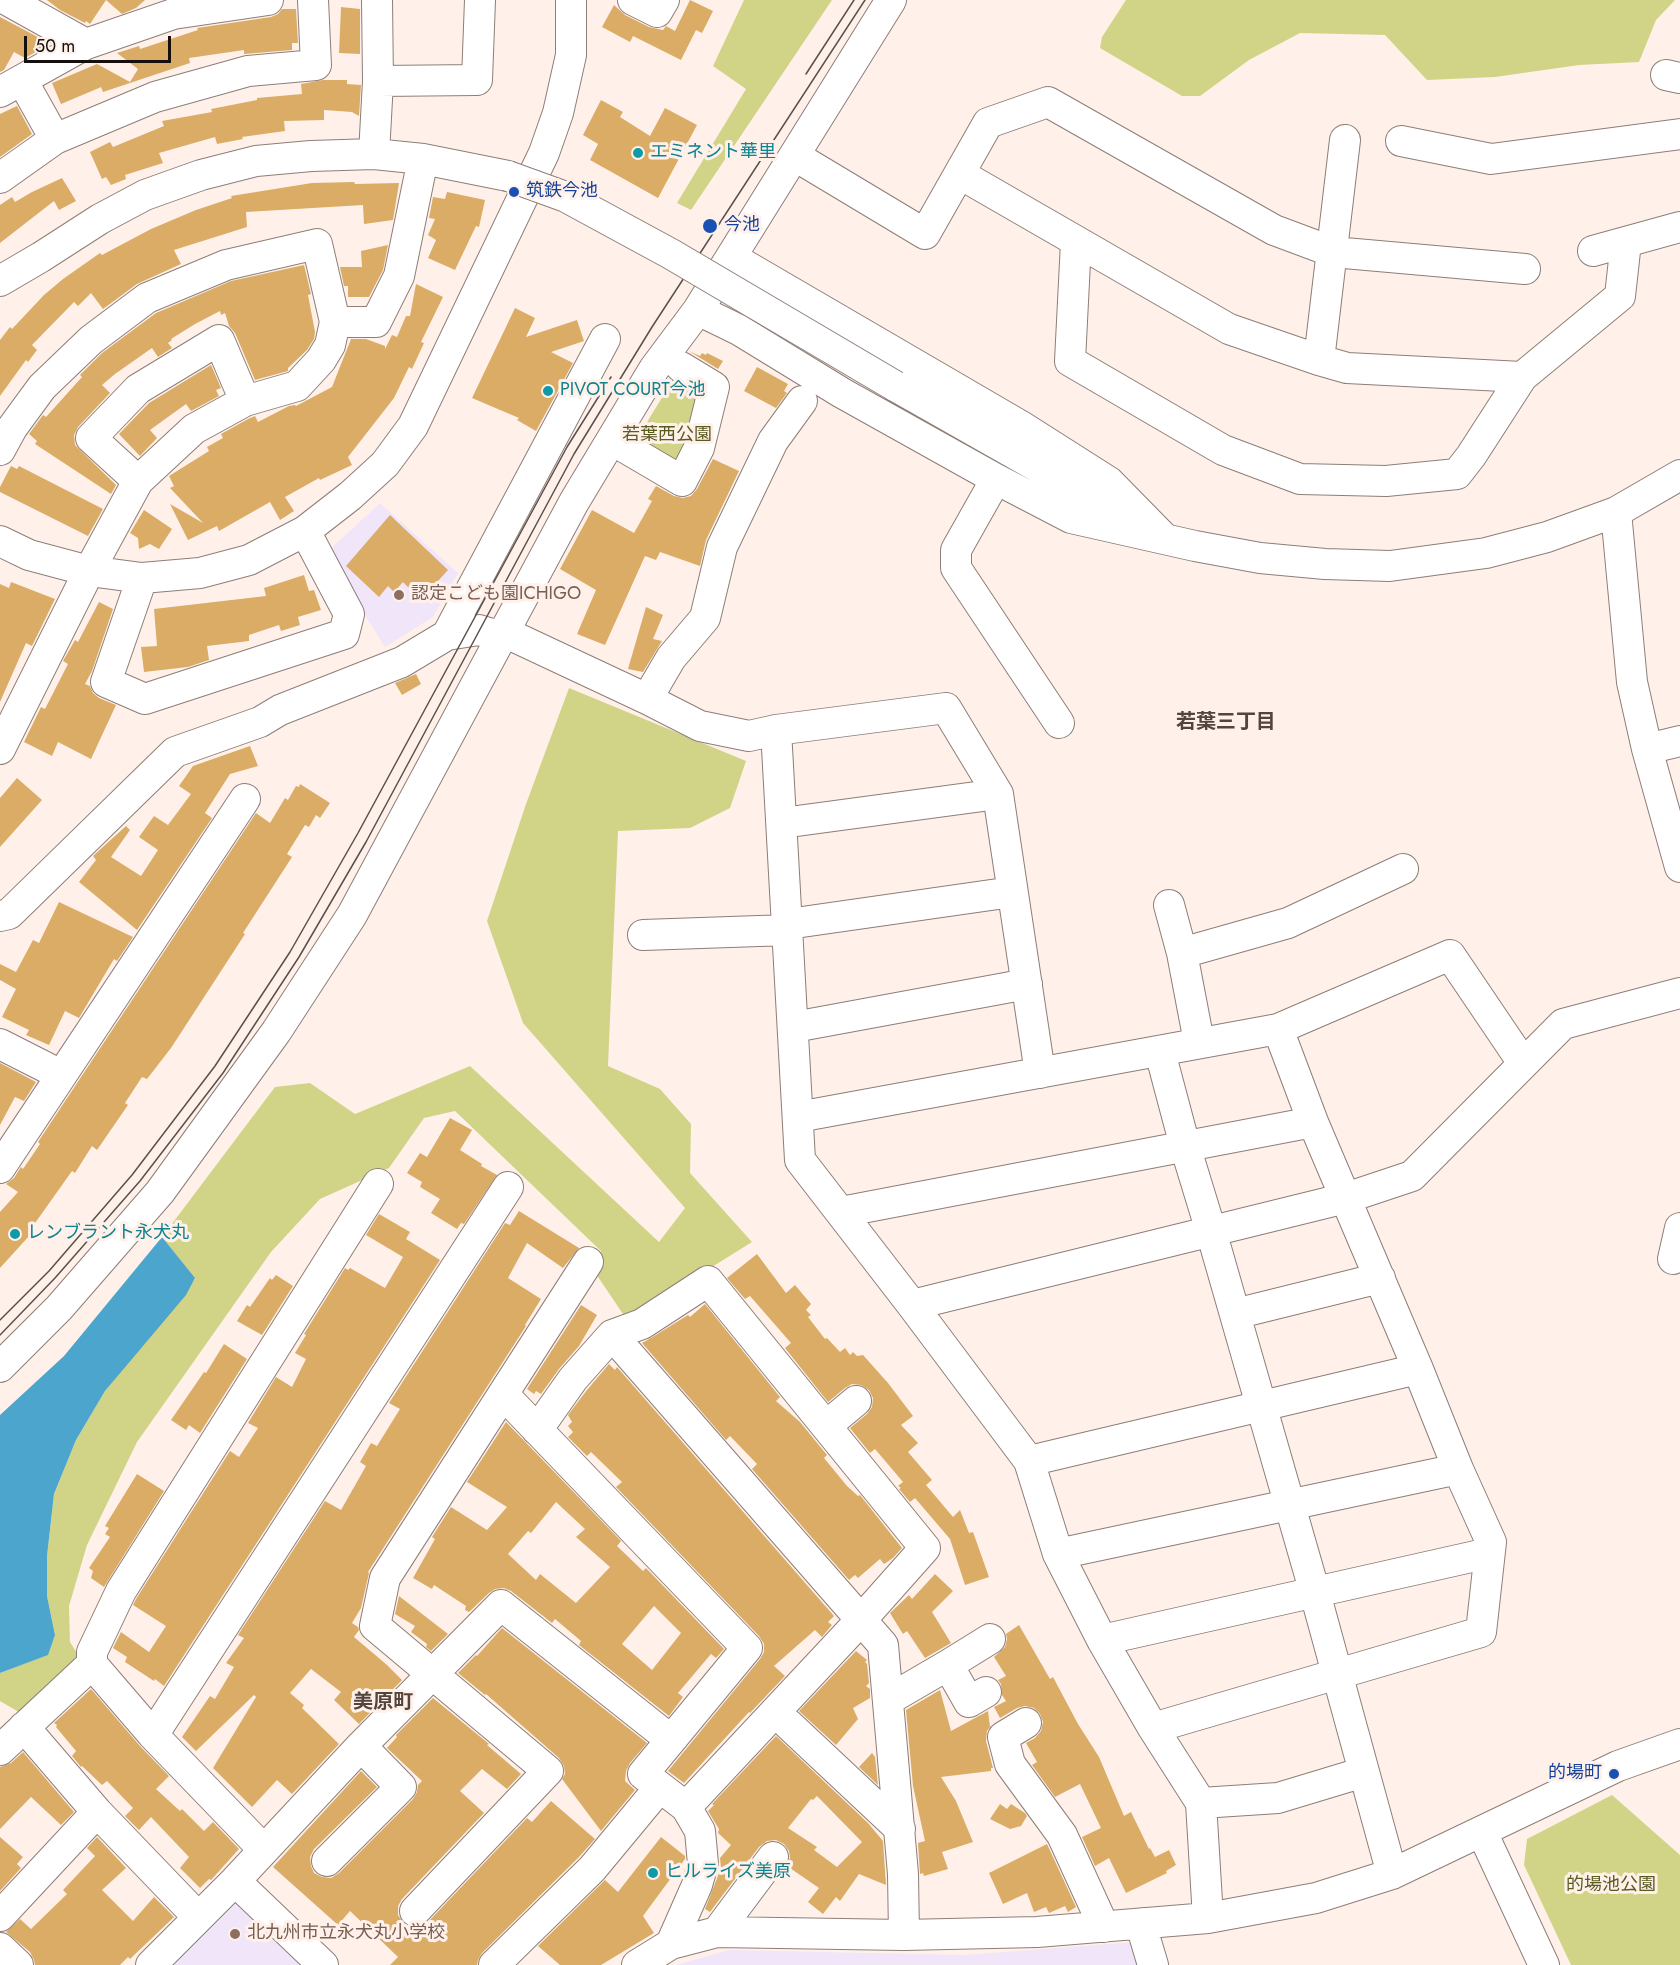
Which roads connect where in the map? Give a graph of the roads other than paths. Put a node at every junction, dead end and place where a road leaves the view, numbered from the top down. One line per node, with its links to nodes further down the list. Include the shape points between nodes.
1 (7, 0): 11 (street)
2 (268, 0): 10 (street)
3 (313, 0): 15 (street, via 316,65 248,71 155,97)
4 (377, 0): 12 (street)
5 (480, 0): 12 (street, via 477,80)
6 (571, 0): 47 (street, via 571,55 544,153 434,386 413,426 385,464)
7 (633, 0): 8 (street, via 657,12)
8 (664, 0)
9 (891, 0): 19 (street)
10 (167, 7): 11 (street)
11 (86, 44): 13 (street)
12 (378, 81): 18 (street)
13 (11, 86): 15 (street)
14 (1680, 134): 17 (street, via 1491,159)
15 (55, 139): 22 (street)
16 (1345, 140): 27 (street)
17 (1401, 141)
18 (374, 154): 20 (street); 28 (street, via 256,161 201,175 145,195)
19 (795, 156): 21 (street, via 925,234); 29 (street)
20 (423, 159): 34 (street, via 399,276 376,322); 48 (street, bridge, via 508,177 566,197)
21 (960, 174): 24 (street); 27 (street, via 988,123 1048,102 1274,230)
22 (0, 178)
23 (1680, 227): 25 (street)
24 (1076, 242): 36 (street, via 1229,328); 38 (street, via 1070,361 1223,450 1300,479 1386,481 1457,474)
25 (1626, 242): 26 (street); 38 (street, via 1620,296)
26 (1593, 251)
27 (1333, 252): 30 (street); 36 (street)
28 (41, 257): 31 (street); 32 (street)
29 (731, 257): 33 (street); 48 (street, via 1021,426 1109,482)
30 (1525, 269)
31 (0, 281)
32 (0, 304)
33 (698, 310): 41 (street, via 654,369); 44 (street)
34 (335, 322): 39 (street, via 330,345 297,386); 42 (street, via 317,244 226,264 147,298 91,340 42,387)
35 (605, 339): 53 (street)
36 (1318, 360): 38 (street, via 1347,368)
37 (681, 367): 41 (street, via 714,387 699,448 682,481)
38 (1522, 377)
39 (245, 401): 45 (street, via 194,429); 45 (street, via 219,340 138,389 91,438)
40 (802, 401): 54 (street, via 773,441 722,547 705,618 671,658)
41 (612, 440): 52 (street)
42 (0, 450)
43 (1680, 475): 46 (street)
44 (996, 479): 48 (street, via 1071,518); 55 (street, via 956,550 956,568)
45 (138, 481): 50 (street)
46 (1616, 512): 48 (street, via 1547,537 1486,553 1390,566 1260,558); 58 (street, via 1632,682)
47 (305, 531): 51 (street, via 249,560 200,573); 51 (street, via 349,614 344,634 145,699 106,682)
48 (1164, 538)
49 (0, 541): 50 (street, via 29,555)
50 (89, 571): 51 (street); 59 (street)
51 (142, 578)
52 (504, 632): 53 (street, via 479,630); 54 (street); 97 (street, via 352,915 276,1032 160,1192 59,1308)
53 (447, 635): 67 (street, via 402,662 280,710 260,722 175,752 9,914)
54 (647, 699): 56 (street, via 700,726 749,736)
55 (1059, 723)
56 (776, 729): 60 (street, via 946,708); 62 (street)
57 (1680, 741): 58 (street)
58 (1647, 748): 63 (street)
59 (0, 749)
60 (998, 794): 62 (street); 65 (street)
61 (245, 799): 80 (street)
62 (782, 823): 68 (street)
63 (1680, 867)
64 (1403, 869): 70 (street, via 1288,923)
65 (1012, 892): 68 (street); 71 (street)
66 (1169, 905): 70 (street)
67 (0, 916)
68 (788, 927): 69 (street); 73 (street)
69 (643, 935)
70 (1182, 953): 75 (street)
71 (1027, 984): 73 (street); 79 (street)
72 (1680, 993): 78 (street, via 1563,1024)
73 (794, 1027): 81 (street)
74 (1278, 1029): 75 (street); 78 (street, via 1450,954); 82 (street)
75 (1199, 1042): 77 (street)
76 (0, 1044): 80 (street)
77 (1160, 1052): 79 (street); 83 (street)
78 (1523, 1063): 87 (street, via 1412,1176)
79 (1040, 1073): 81 (street)
80 (61, 1075): 84 (street)
81 (798, 1117): 88 (street, via 800,1160)
82 (1313, 1122): 83 (street); 87 (street)
83 (1185, 1146): 88 (street); 90 (street)
84 (0, 1168)
85 (378, 1185): 113 (street, via 120,1591 92,1652)
86 (508, 1187): 123 (street)
87 (1347, 1198): 90 (street); 93 (street)
88 (841, 1212): 94 (street)
89 (1680, 1228): 91 (street)
90 (1212, 1231): 94 (street); 95 (street)
91 (1673, 1258)
92 (588, 1262): 99 (street)
93 (1380, 1278): 95 (street); 98 (street)
94 (912, 1305): 104 (street)
95 (1235, 1314): 101 (street)
96 (612, 1335): 102 (street, via 642,1324 708,1281); 103 (street, via 573,1379); 110 (street)
97 (0, 1368)
98 (1418, 1369): 101 (street); 105 (street)
99 (503, 1394): 103 (street); 115 (street, via 385,1578 375,1626)
100 (856, 1401): 102 (street)
101 (1260, 1407): 104 (street); 106 (street)
102 (826, 1426): 110 (street, via 925,1548)
103 (537, 1430): 124 (street, via 747,1648)
104 (1029, 1461): 108 (street)
105 (1458, 1469): 106 (street); 107 (street, via 1491,1542)
106 (1289, 1506): 108 (street); 109 (street)
107 (1489, 1553): 109 (street); 116 (street, via 1480,1632)
108 (1058, 1554): 112 (street)
109 (1315, 1593): 112 (street); 116 (street)
110 (861, 1620): 118 (street, via 883,1645); 131 (street)
111 (990, 1639): 114 (street)
112 (1102, 1640): 122 (street)
113 (92, 1664): 121 (street); 123 (street)
114 (948, 1665): 117 (street, via 969,1702); 118 (street)
115 (433, 1673): 124 (street, via 501,1605); 126 (street); 140 (street, via 548,1771)
116 (1337, 1675): 122 (street); 128 (street)
117 (986, 1692)
118 (888, 1700): 133 (street)
119 (1026, 1723): 145 (street, via 1003,1737 1010,1764 1062,1835)
120 (788, 1724): 133 (street)
121 (24, 1727): 127 (street); 132 (street)
122 (1153, 1728): 130 (street)
123 (153, 1735): 135 (street)
124 (671, 1740): 129 (street, via 643,1774)
125 (1680, 1744): 134 (street, via 1618,1766)
126 (361, 1746): 135 (street); 137 (street, via 401,1788)
127 (0, 1750)
128 (1364, 1772): 130 (street, via 1278,1798); 138 (street)
129 (660, 1787): 131 (street); 153 (street, via 592,1869)
130 (1201, 1803): 143 (street)
131 (686, 1807): 148 (street, via 700,1831 703,1864 698,1886)
132 (97, 1812): 141 (street); 142 (street)
133 (900, 1829): 147 (street)
134 (1482, 1832): 138 (street); 156 (street)
135 (264, 1850): 139 (street)
136 (773, 1857): 146 (street)
137 (327, 1862)
138 (1392, 1874): 143 (street, via 1316,1898)
139 (235, 1881): 142 (street); 152 (street)
140 (416, 1911)
141 (0, 1916)
142 (198, 1917): 151 (street)
143 (1208, 1918): 144 (street)
144 (1144, 1923): 145 (street); 155 (street)
145 (1104, 1927): 147 (street)
146 (717, 1932): 147 (street); 148 (street)
147 (904, 1935)
148 (671, 1944): 154 (street)
149 (0, 1948): 150 (street)
150 (18, 1965)
151 (151, 1965)
152 (323, 1965)
153 (494, 1965)
154 (637, 1965)
155 (1153, 1965)
156 (1544, 1965)

